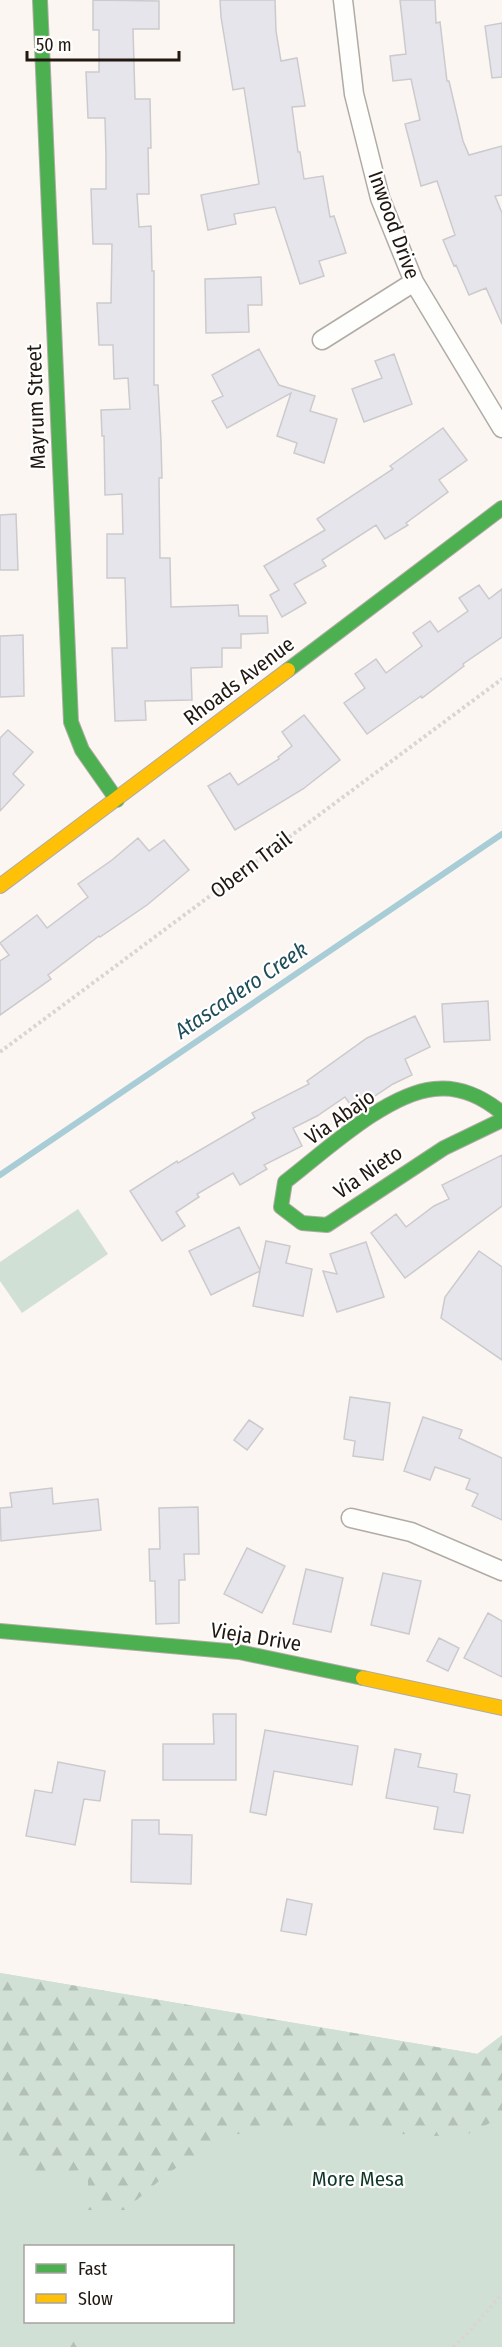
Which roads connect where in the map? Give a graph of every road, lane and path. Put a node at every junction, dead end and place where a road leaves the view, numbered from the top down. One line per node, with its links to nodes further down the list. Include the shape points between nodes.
1 (40, 0): 8 (street, Mayrum Street, via 71,722 82,750)
2 (344, 0): 3 (street, Inwood Drive, via 354,94 380,198)
3 (414, 282): 4 (street); 5 (street, Inwood Drive)
4 (322, 340)
5 (502, 428)
6 (502, 508): 8 (street, Rhoads Avenue)
7 (502, 679): 10 (path, Obern Trail)
8 (117, 800): 9 (street, Rhoads Avenue)
9 (0, 886)
10 (0, 1052)
11 (502, 1113): 13 (street, Via Abajo, via 490,1101 449,1088 421,1091 381,1111)
12 (502, 1120): 13 (street, Via Nieto, via 444,1148 327,1225 302,1223 281,1207)
13 (285, 1182)
14 (351, 1518): 15 (street, via 411,1532)
15 (502, 1571)
16 (0, 1631): 17 (street, Vieja Drive, via 239,1652)
17 (502, 1708)
18 (502, 2294): 19 (path)
19 (453, 2347)

